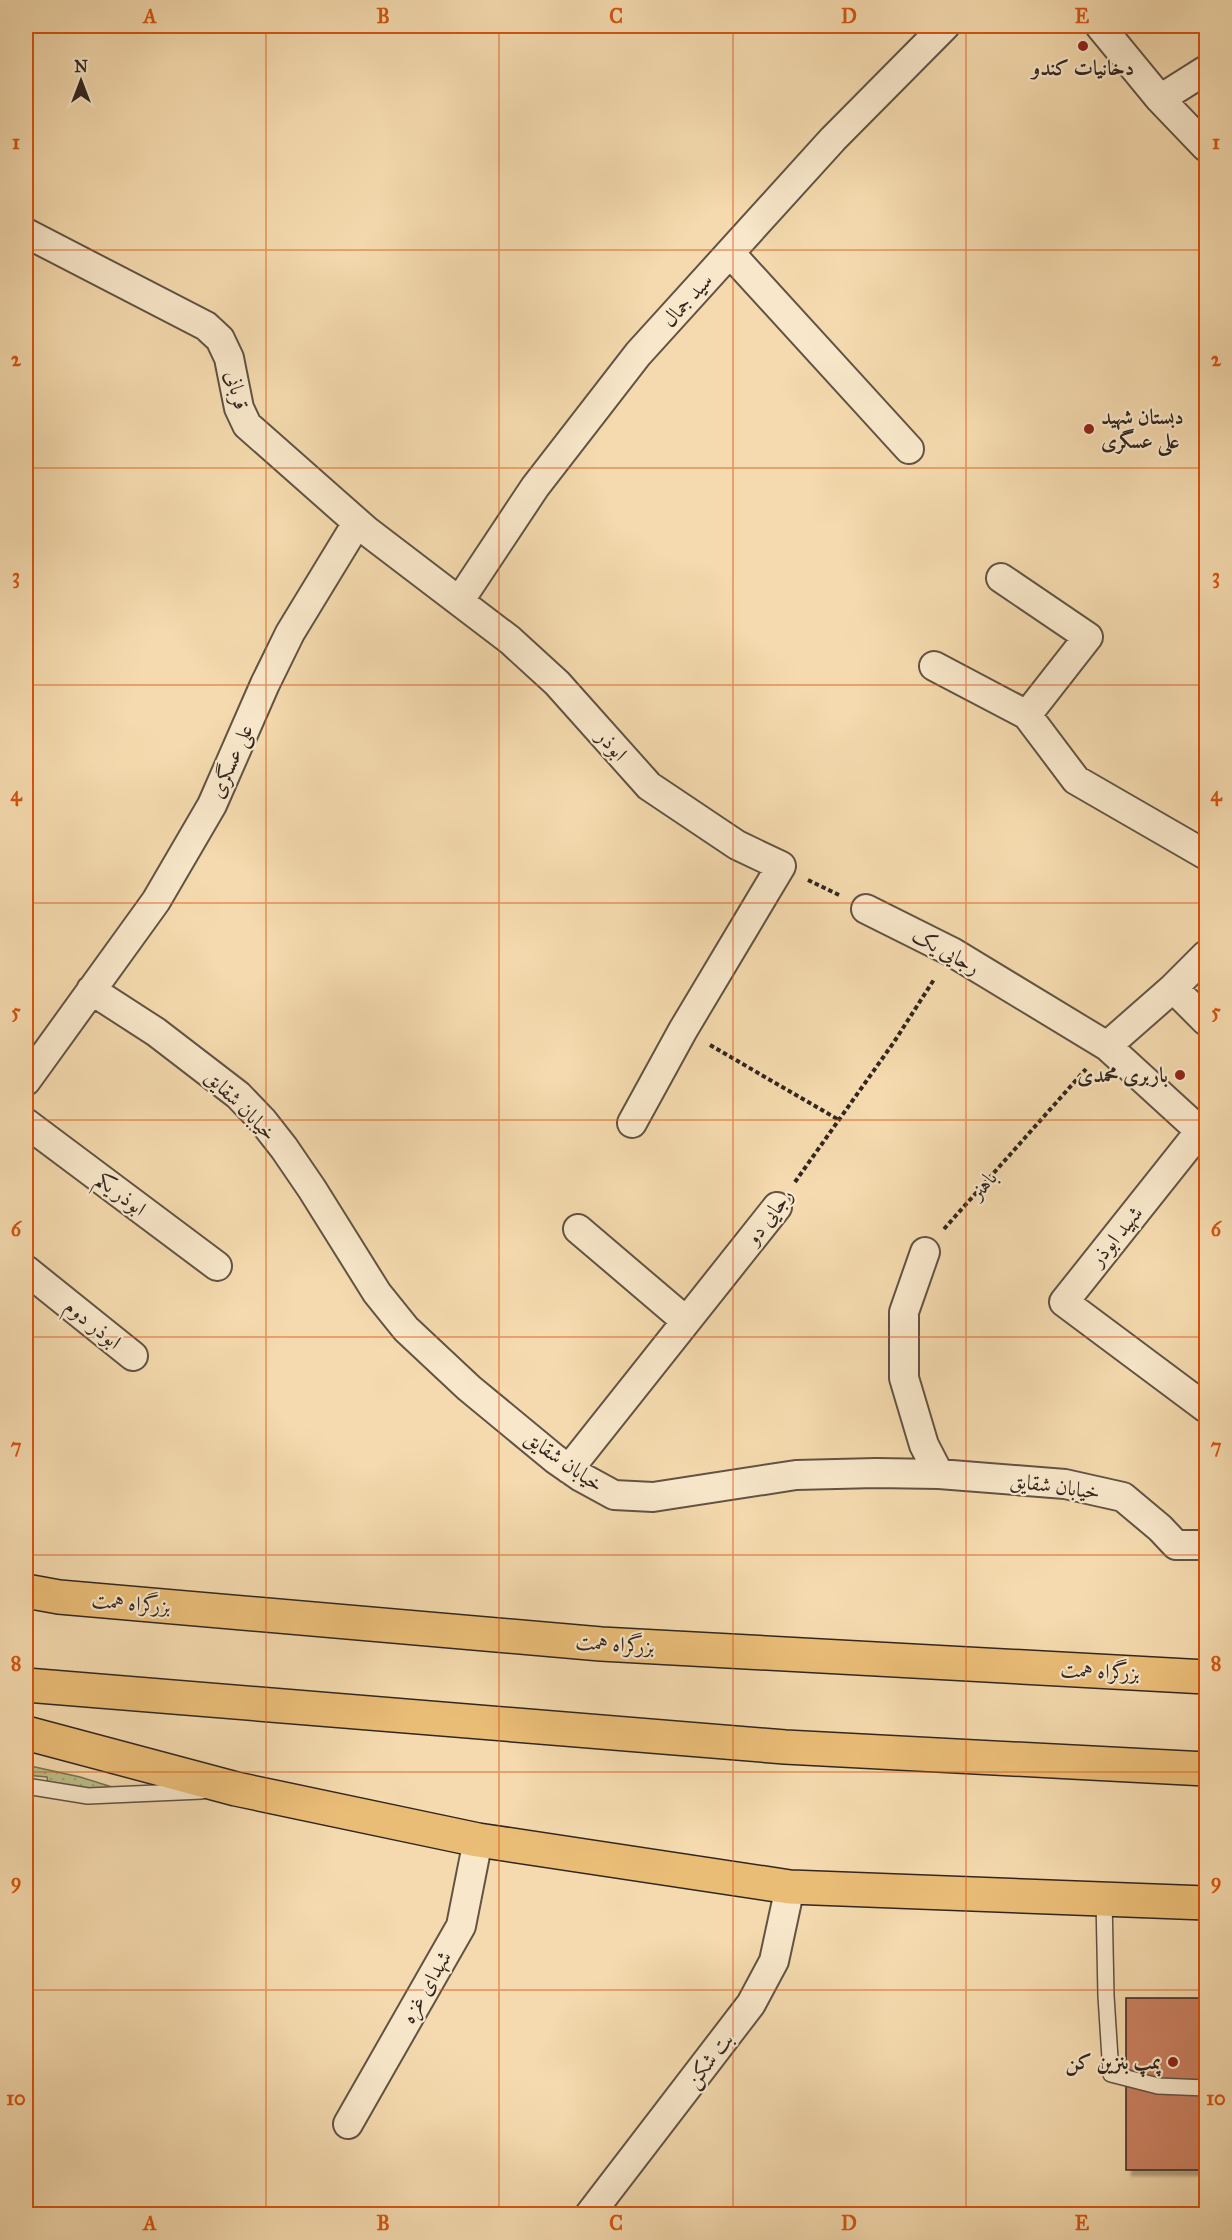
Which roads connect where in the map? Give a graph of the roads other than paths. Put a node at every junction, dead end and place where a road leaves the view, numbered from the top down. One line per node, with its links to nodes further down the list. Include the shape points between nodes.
1 (1100, 26): 4 (street)
2 (940, 27): 7 (street, سید جمال)
3 (1206, 70): 4 (street)
4 (1160, 99): 5 (street)
5 (1206, 147)
6 (26, 233): 9 (street, قربانی, via 206,326 220,339 229,358 239,408 248,425)
7 (730, 253): 8 (street); 11 (street, سید جمال, via 631,363 535,487)
8 (909, 449)
9 (357, 523): 11 (street, قربانی); 18 (street, علی عسگری, via 290,633 212,805 156,902)
10 (1001, 578): 13 (street, via 1088,637)
11 (460, 600): 23 (street, ابوذر, via 556,683 649,786 737,845 781,866)
12 (934, 666): 13 (street)
13 (1027, 715): 14 (street, via 1076,780)
14 (1206, 855)
15 (866, 909): 20 (street, رجایی یک, via 952,952)
16 (1206, 955): 17 (street)
17 (1173, 988): 19 (street); 20 (street)
18 (91, 990): 21 (street); 32 (street, خیابان شقایق, via 156,1032 238,1095 284,1148 377,1293 406,1329 469,1388)
19 (1206, 1021)
20 (1107, 1046): 31 (street, شهید ابوذر, via 1200,1131 1064,1302)
21 (26, 1081)
22 (26, 1123): 27 (street, ابوذر یکم)
23 (632, 1123)
24 (777, 1207): 29 (street, رجایی دو)
25 (578, 1229): 29 (street)
26 (925, 1252): 33 (street, via 904,1312 904,1378 924,1445)
27 (217, 1266)
28 (26, 1270): 30 (street, ابوذر دوم)
29 (686, 1321): 32 (street, رجایی دو)
30 (133, 1356)
31 (1206, 1408)
32 (569, 1469): 33 (street, خیابان شقایق, via 614,1495 653,1497 796,1475)
33 (939, 1474): 34 (street, خیابان شقایق, via 1065,1484 1123,1497 1176,1545)
34 (1206, 1545)
35 (26, 1592): 36 (highway, بزرگراه همت, via 601,1644)
36 (1206, 1677)
37 (26, 1685): 39 (highway, via 785,1747)
38 (26, 1733): 41 (highway)
39 (1206, 1769)
40 (26, 1786): 41 (lane, via 88,1796)
41 (236, 1790): 42 (highway)
42 (478, 1840): 43 (highway); 47 (street, شهدای غزه, via 461,1926)
43 (790, 1887): 44 (highway); 48 (street, بت شکن, via 774,1961 751,2004)
44 (1104, 1899): 45 (highway); 46 (lane, via 1111,2074 1158,2086)
45 (1206, 1903)
46 (1206, 2088)
47 (348, 2124)
48 (590, 2214)

